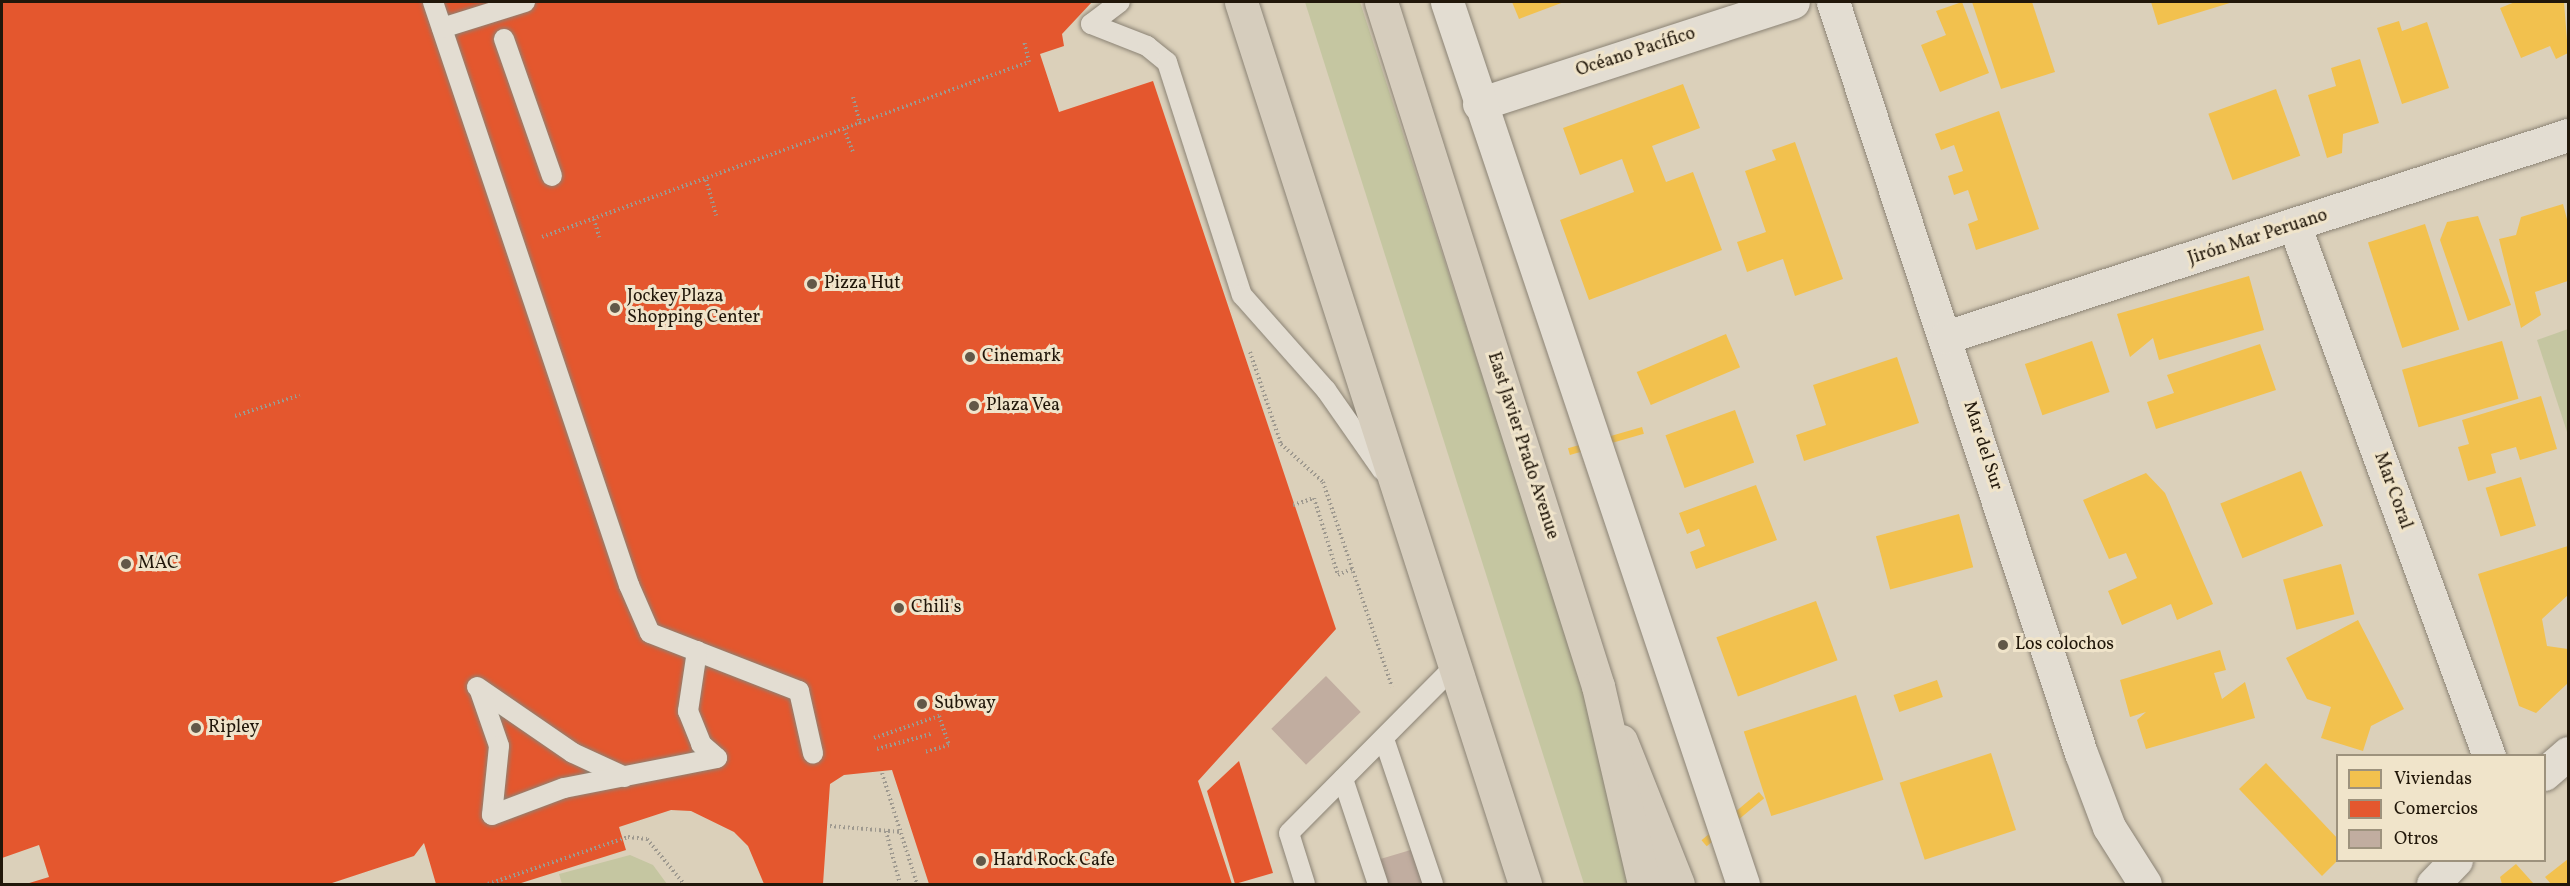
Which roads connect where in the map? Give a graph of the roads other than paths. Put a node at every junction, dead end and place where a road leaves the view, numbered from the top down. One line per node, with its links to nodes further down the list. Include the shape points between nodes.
1 (433, 2): 9 (lane)
2 (525, 2): 9 (lane)
3 (1120, 2): 16 (lane, via 1091,24 1147,46 1167,62 1242,295 1326,390)
4 (1241, 2): 16 (main road)
5 (1381, 2): 19 (main road, East Javier Prado Avenue)
6 (1447, 2): 11 (street)
7 (1792, 2): 11 (street, Océano Pacífico)
8 (1833, 2): 15 (street, Mar del Sur)
9 (442, 28): 17 (lane, via 629,585 650,633)
10 (504, 39): 13 (lane)
11 (1479, 104): 34 (street)
12 (2568, 135): 14 (street, Jirón Mar Peruano)
13 (552, 176)
14 (2295, 227): 15 (street, Jirón Mar Peruano); 23 (street, Mar Coral)
15 (1946, 337): 35 (street, Mar del Sur, via 2081,753 2109,827)
16 (1399, 494): 18 (main road)
17 (697, 651): 21 (lane, via 799,691); 25 (lane, via 688,711 701,744 717,758)
18 (1455, 666): 20 (lane); 31 (main road)
19 (1598, 686): 32 (main road); 33 (main road, East Javier Prado Avenue)
20 (1384, 739): 26 (lane); 30 (lane)
21 (813, 753)
22 (2568, 753): 24 (street)
23 (2488, 754)
24 (2546, 772)
25 (625, 777): 25 (lane, via 573,753 479,689 499,746 492,815 564,788)
26 (1343, 779): 28 (lane, via 1289,834); 29 (lane)
27 (2455, 862): 36 (street)
28 (1305, 885)
29 (1378, 885)
30 (1433, 885)
31 (1525, 885)
32 (1644, 885)
33 (1678, 885)
34 (1743, 885)
35 (2145, 885)
36 (2433, 885)

